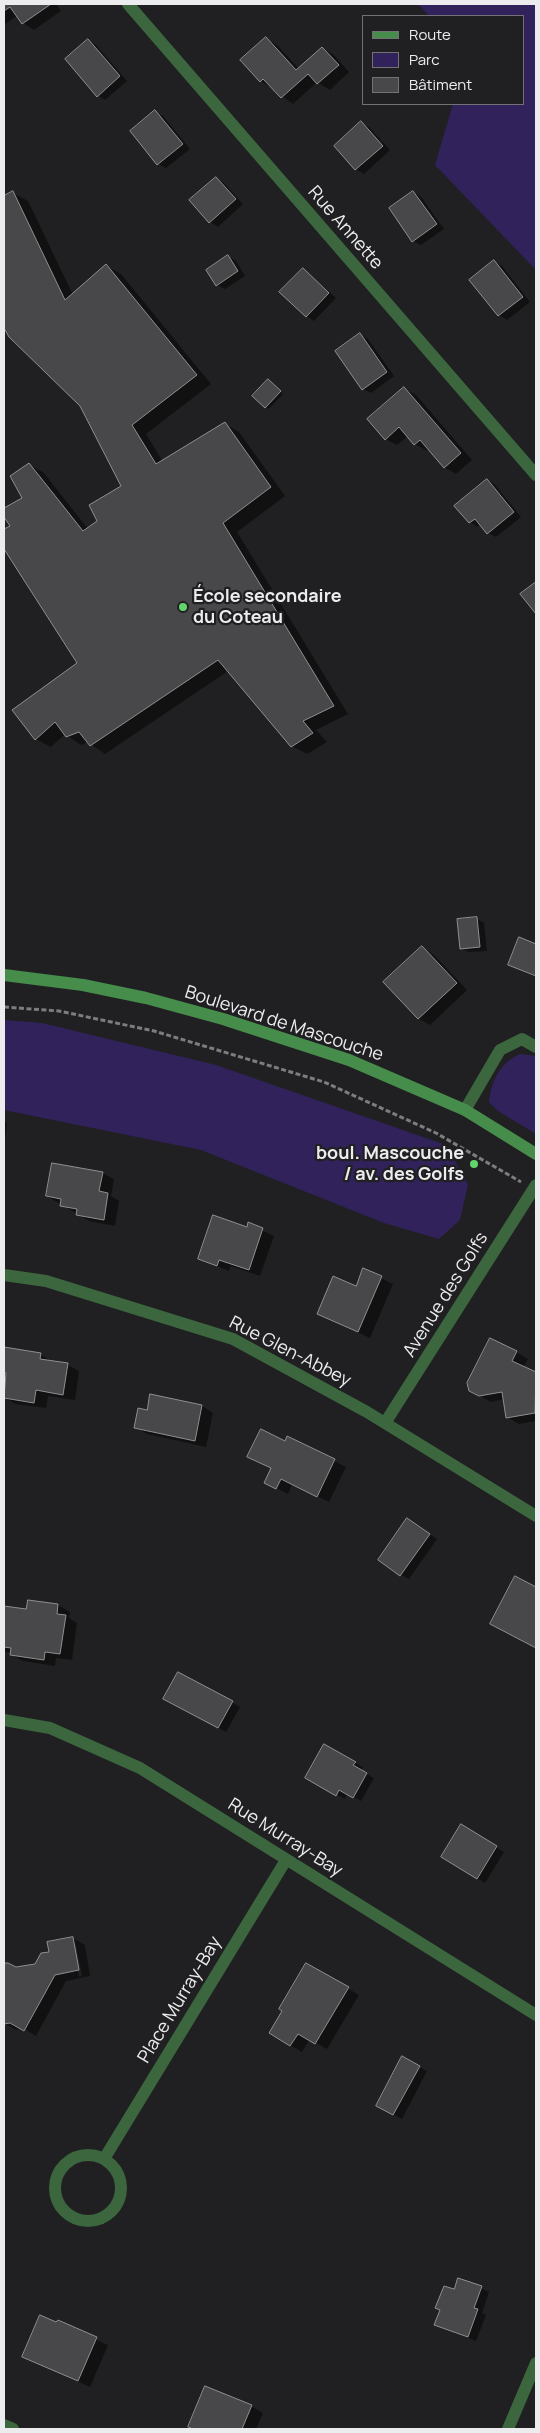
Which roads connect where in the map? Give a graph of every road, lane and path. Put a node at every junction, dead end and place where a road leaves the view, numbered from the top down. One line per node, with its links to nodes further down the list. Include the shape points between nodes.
1 (128, 4): 2 (street, Rue Annette)
2 (536, 475)
3 (4, 975): 6 (street, Boulevard de Mascouche, via 146,998 223,1020 349,1060)
4 (4, 1006): 8 (path, via 59,1011 154,1031 324,1082 436,1132)
5 (536, 1047): 6 (street, via 522,1039 500,1050)
6 (465, 1110): 7 (street, Boulevard de Mascouche)
7 (536, 1154)
8 (512, 1177)
9 (536, 1185): 11 (street, Avenue des Golfs)
10 (4, 1275): 11 (street, Rue Glen-Abbey, via 46,1281 233,1339)
11 (385, 1423): 12 (street, Rue Glen-Abbey)
12 (536, 1516)
13 (4, 1720): 14 (street, Rue Murray-Bay, via 50,1728 140,1768)
14 (286, 1860): 15 (street, Rue Murray-Bay); 16 (street, Place Murray-Bay)
15 (536, 2015)
16 (104, 2159): 16 (street, via 88,2155 73,2158 58,2174 55,2189 59,2204 74,2218 85,2222 97,2220 107,2216 118,2203 122,2187 119,2175)
17 (536, 2363): 20 (street)
18 (4, 2425): 19 (street)
19 (13, 2429)
20 (508, 2429)

